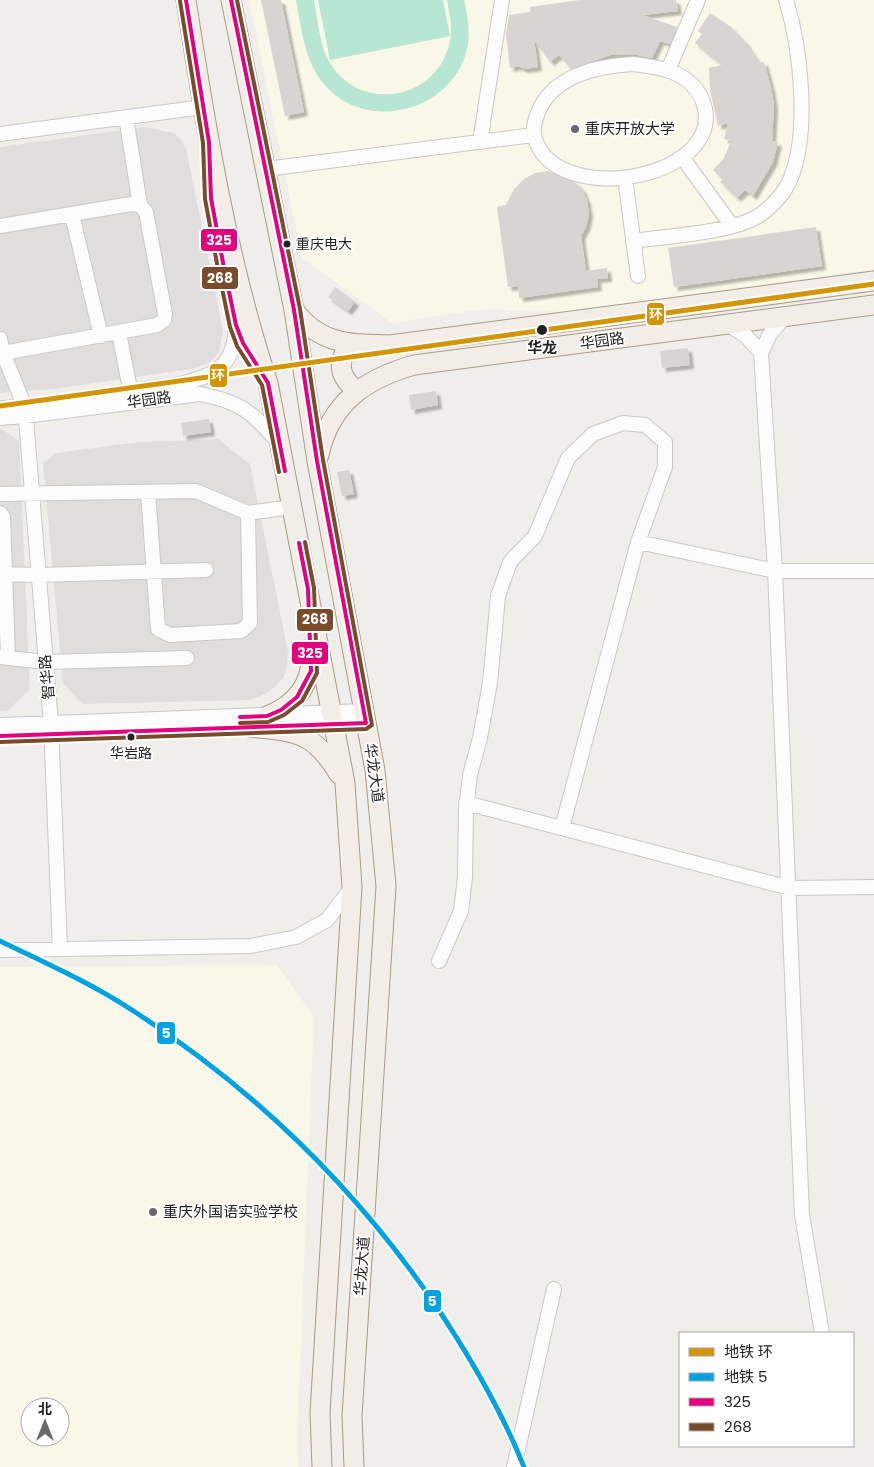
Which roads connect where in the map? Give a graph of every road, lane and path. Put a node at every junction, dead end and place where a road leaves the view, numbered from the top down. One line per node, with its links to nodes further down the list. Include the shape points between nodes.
1 (186, 0): 7 (main road, 华龙大道)
2 (231, 0): 14 (main road, 华龙大道)
3 (502, 0): 12 (street)
4 (698, 0): 6 (street)
5 (786, 0): 19 (street, via 800,64 797,156 789,182 776,201 759,216)
6 (668, 70): 10 (street, via 633,64 613,65 573,77 555,88 543,101 536,117); 13 (street, via 688,80 706,108 706,125 699,141)
7 (203, 107): 8 (street); 11 (main road, 华龙大道)
8 (126, 117): 9 (street); 16 (street)
9 (0, 134)
10 (534, 135): 12 (street); 15 (street, via 554,163 570,172 589,177)
11 (209, 142): 27 (street, 华龙大道, via 211,198); 33 (main road, 华龙大道, via 248,321)
12 (480, 142): 14 (street)
13 (682, 157): 15 (street, via 649,174); 19 (street)
14 (266, 169): 24 (main road, 华龙大道)
15 (625, 178): 20 (street)
16 (140, 205): 17 (street); 28 (street, via 146,212 165,314 164,320 157,325)
17 (72, 214): 18 (street); 29 (street)
18 (0, 226)
19 (732, 226): 20 (street)
20 (634, 241): 21 (street)
21 (638, 276)
22 (874, 282): 30 (main road, 华园路, via 410,343)
23 (874, 305): 25 (main road, 华园路)
24 (294, 310): 30 (main road, 华园路, via 316,333); 40 (main road, 华龙大道)
25 (785, 317): 26 (main road, 华园路); 32 (street, via 770,334)
26 (727, 324): 32 (street, via 746,336); 34 (main road, 华园路, via 414,365 391,372)
27 (236, 325): 33 (street, 华龙大道, via 243,343); 35 (street, 华园路, via 236,344 232,355 212,373)
28 (119, 333): 29 (street); 35 (street)
29 (101, 336): 31 (street)
30 (350, 343): 34 (main road, via 341,363 342,373 347,383)
31 (1, 346): 37 (street, 智华路)
32 (761, 353): 50 (street)
33 (268, 383): 39 (main road, 华龙大道)
34 (358, 391): 40 (main road, 华园路, via 330,420)
35 (131, 397): 37 (street, 华园路); 39 (street, 华园路, via 200,394 225,399 252,413)
36 (0, 408): 37 (street, 华园路)
37 (25, 412): 38 (street, 华园路); 43 (street, 智华路)
38 (0, 418)
39 (280, 445): 44 (main road, 华龙大道)
40 (317, 461): 59 (main road, 华龙大道)
41 (148, 492): 43 (street); 46 (street, via 196,491); 49 (street)
42 (0, 494): 43 (street)
43 (32, 495): 53 (street, 智华路)
44 (292, 507): 46 (street); 54 (main road, 华龙大道)
45 (0, 513): 52 (street)
46 (248, 513): 49 (street, via 250,623 241,631 170,635 158,629)
47 (638, 542): 50 (street); 66 (street, via 665,467 665,442 644,424 623,423 593,434 568,458 534,536 510,562 498,596 490,683); 67 (street)
48 (206, 570): 49 (street)
49 (154, 571): 53 (street)
50 (776, 571): 51 (street); 70 (street)
51 (874, 571)
52 (3, 574): 53 (street); 55 (street)
53 (39, 575): 57 (street, 智华路)
54 (308, 589): 58 (main road, via 311,671 289,704); 60 (main road, 华龙大道)
55 (4, 657): 57 (street)
56 (188, 658): 57 (street)
57 (46, 662): 63 (street, 智华路)
58 (267, 716): 60 (street); 63 (street)
59 (365, 716): 60 (street); 77 (main road, 华龙大道, via 380,814 386,886 352,1416)
60 (331, 718): 62 (street); 65 (main road, 华龙大道)
61 (0, 725): 63 (street)
62 (249, 727): 63 (street); 65 (main road, via 289,732 314,742 330,759)
63 (52, 729): 64 (street); 71 (street, 智华路)
64 (0, 736)
65 (345, 783): 69 (main road, 华龙大道)
66 (466, 803): 67 (street); 73 (street, via 461,911)
67 (562, 828): 70 (street)
68 (874, 886): 70 (street)
69 (352, 887): 71 (street, via 327,920 296,937 251,946); 76 (main road, 华龙大道, via 320,1413)
70 (790, 888): 75 (street, via 802,1215)
71 (60, 949): 72 (street)
72 (0, 950)
73 (439, 961)
74 (554, 1289): 78 (street)
75 (822, 1332)
76 (322, 1467)
77 (354, 1467)
78 (514, 1467)

